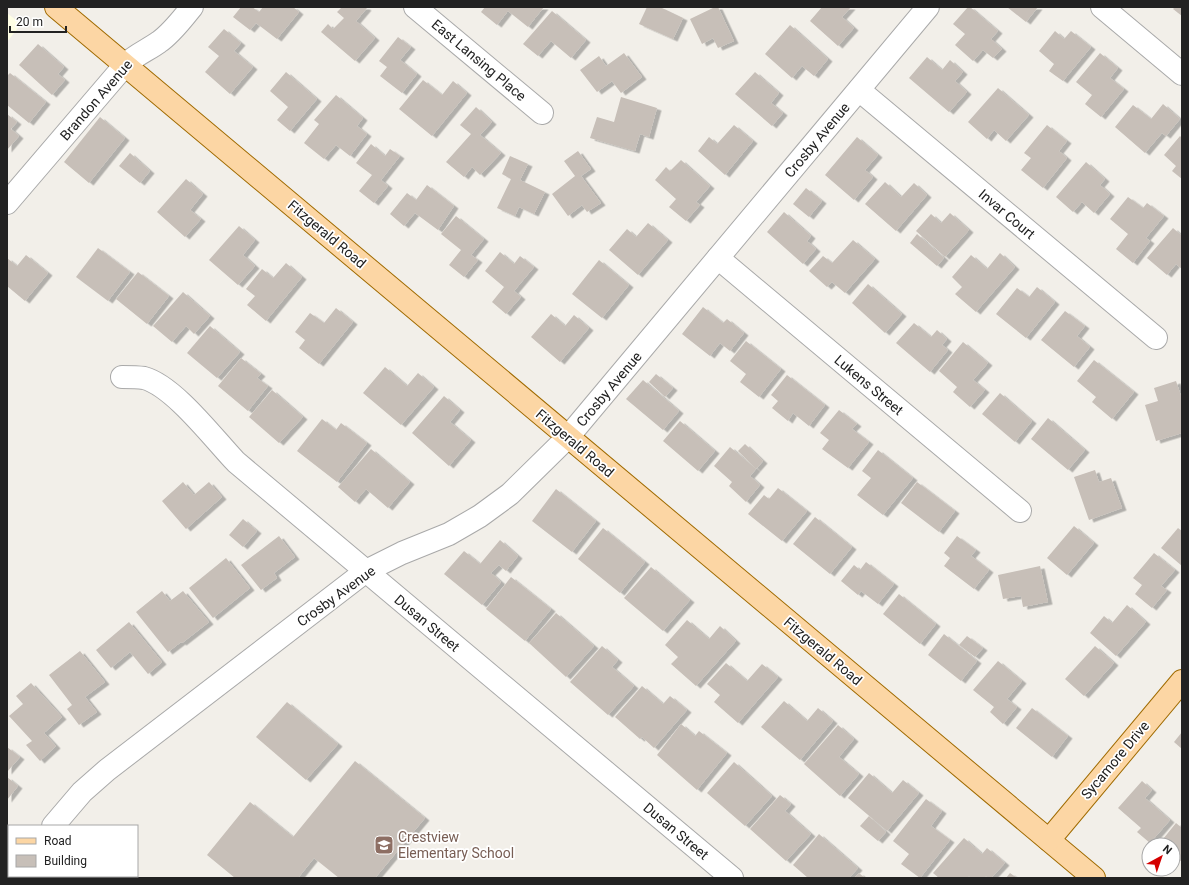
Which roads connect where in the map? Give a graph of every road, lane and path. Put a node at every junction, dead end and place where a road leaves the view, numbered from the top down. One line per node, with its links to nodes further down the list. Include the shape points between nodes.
1 (56, 7): 6 (main road, Fitzgerald Road)
2 (192, 7): 6 (street, Brandon Avenue, via 161,41)
3 (415, 7): 9 (street, East Lansing Place)
4 (928, 7): 8 (street, Crosby Avenue)
5 (1102, 7): 7 (street)
6 (125, 65): 10 (street, Brandon Avenue); 14 (main road, Fitzgerald Road)
7 (1182, 74)
8 (859, 90): 11 (street, Crosby Avenue); 12 (street, Invar Court)
9 (542, 113)
10 (7, 203)
11 (718, 258): 14 (street, Crosby Avenue); 15 (street, Lukens Street)
12 (1156, 338)
13 (122, 377): 16 (street, Dusan Street, via 143,378 162,386 236,462)
14 (568, 437): 16 (street, Crosby Avenue, via 510,494 480,516 449,534); 19 (main road, Fitzgerald Road)
15 (1020, 511)
16 (366, 571): 18 (street, Crosby Avenue, via 107,770 82,792); 20 (street, Dusan Street)
17 (1182, 681): 19 (main road, Sycamore Drive)
18 (54, 825)
19 (1049, 840): 21 (main road, Fitzgerald Road)
20 (732, 878)
21 (1094, 878)

